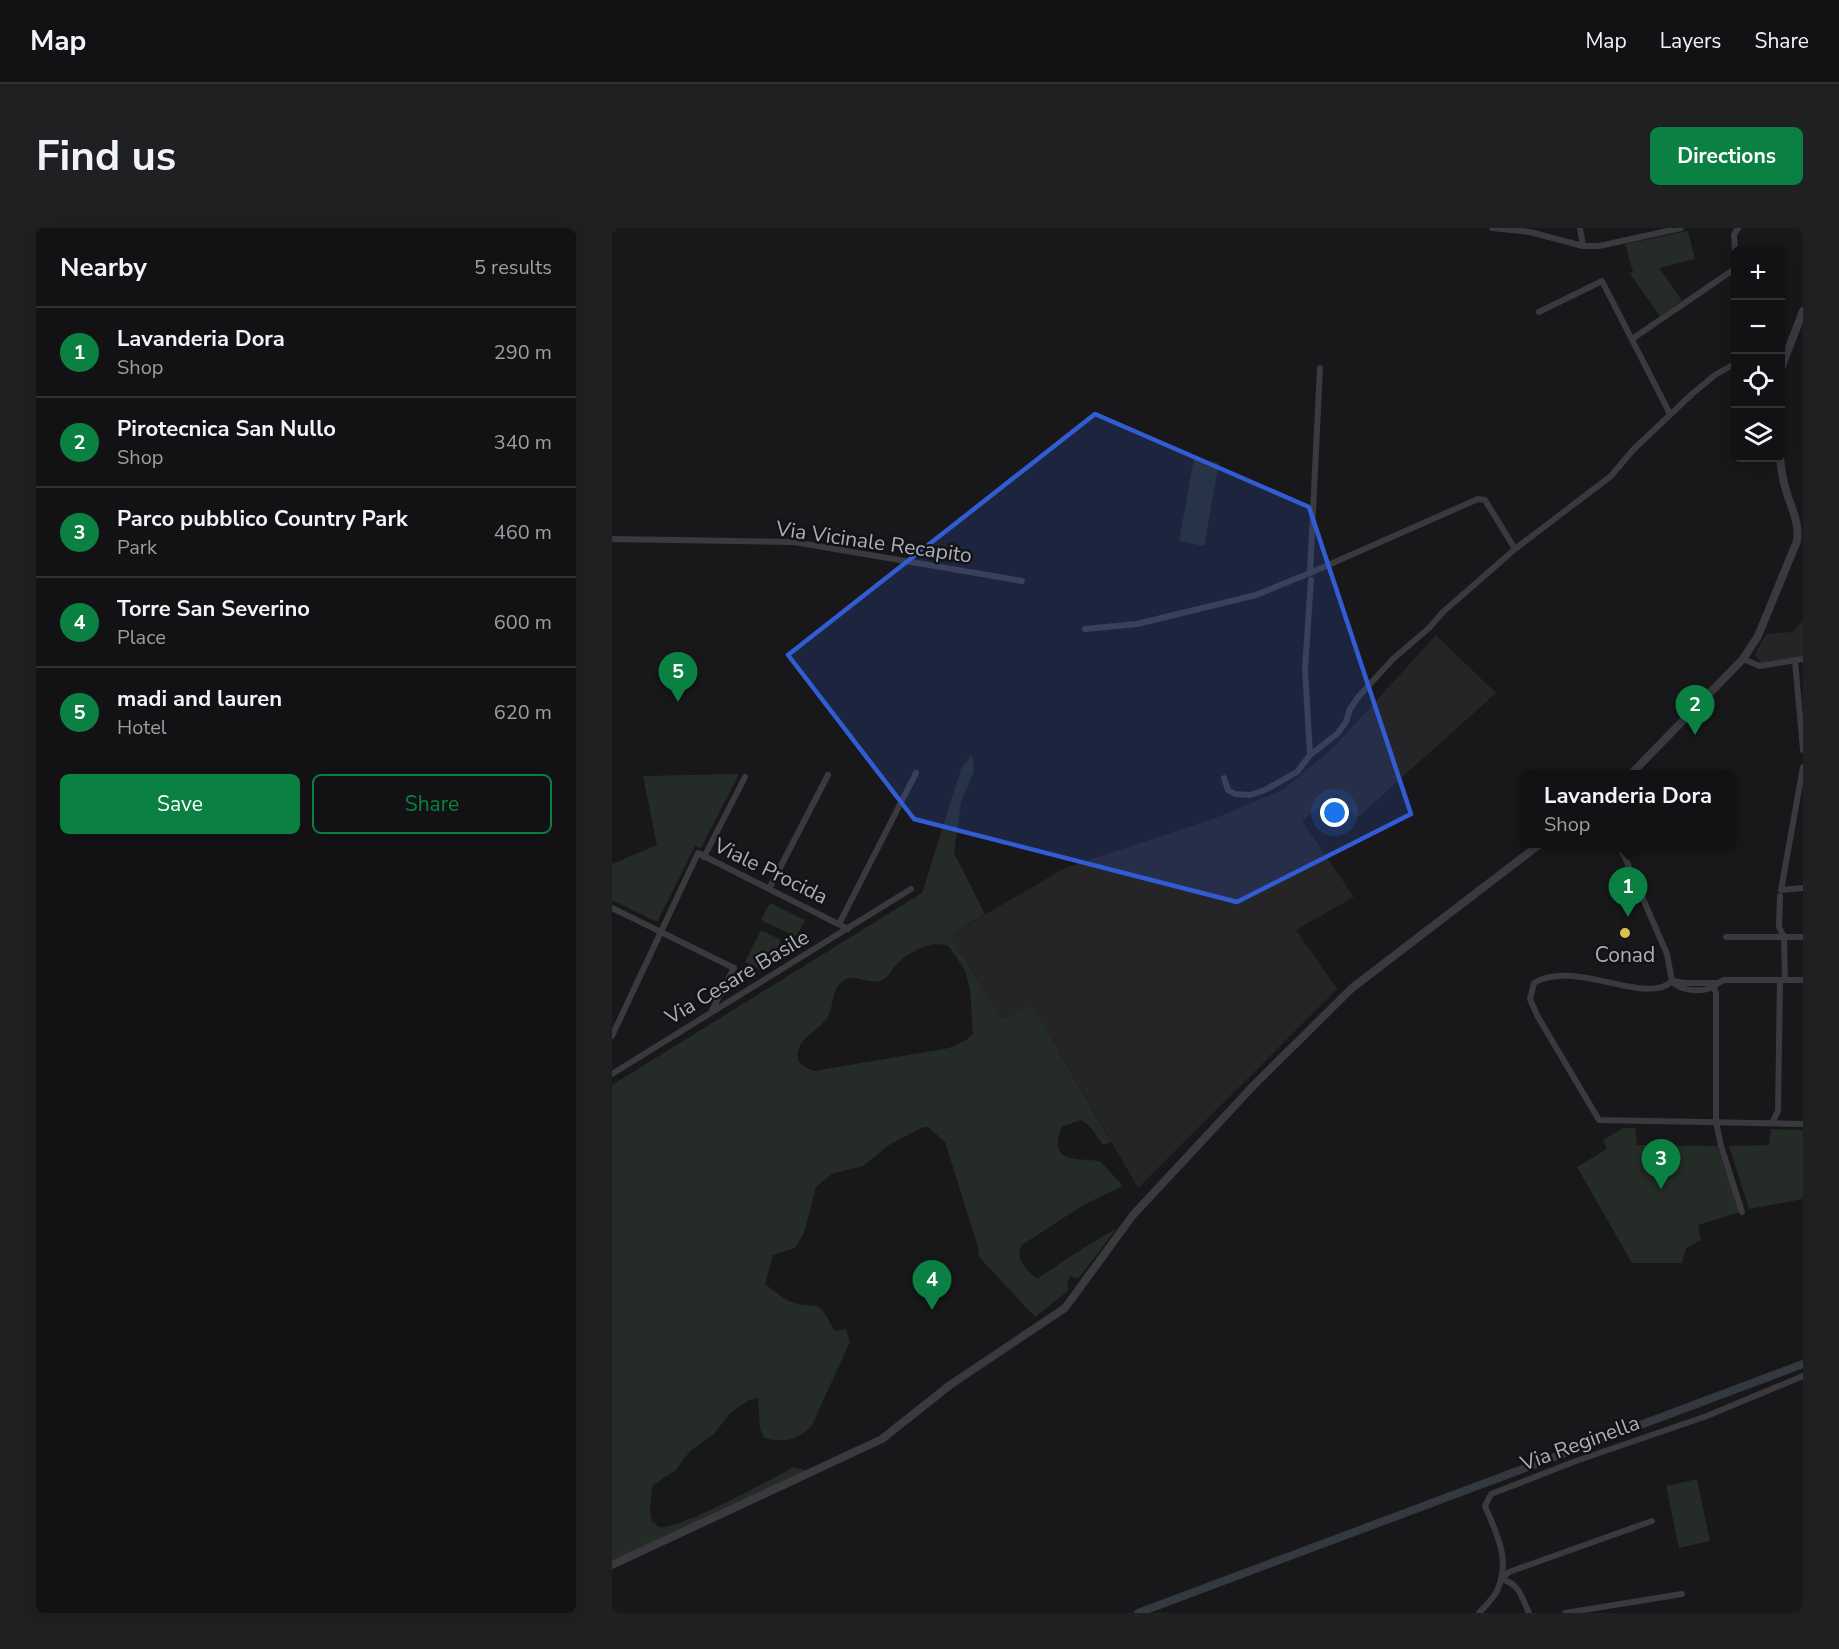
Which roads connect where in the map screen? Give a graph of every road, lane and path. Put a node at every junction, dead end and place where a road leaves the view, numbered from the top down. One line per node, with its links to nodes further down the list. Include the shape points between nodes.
1 (1492, 228): 5 (street, via 1530,232)
2 (1580, 228): 5 (street)
3 (1681, 228): 5 (street)
4 (1738, 228): 6 (street)
5 (1583, 246)
6 (1735, 246)
7 (1731, 270): 10 (street)
8 (1803, 311): 11 (street)
9 (1539, 312): 10 (street, via 1602,281)
10 (1632, 339): 14 (street)
11 (1784, 354)
12 (1731, 366): 14 (street)
13 (1320, 368): 18 (street)
14 (1670, 414): 17 (street, via 1611,476)
15 (1781, 462): 21 (street, via 1798,526 1797,541 1758,636)
16 (612, 539): 19 (street, Via Vicinale Recapito, via 794,542)
17 (1515, 549): 18 (street, via 1485,500 1478,499); 25 (street, via 1392,659 1350,709 1337,734)
18 (1310, 577): 20 (street, via 1256,595 1146,622); 25 (street, via 1305,669)
19 (1022, 581)
20 (1085, 629)
21 (1743, 659): 23 (street, via 1760,666); 27 (street)
22 (1803, 659): 23 (street)
23 (1795, 661): 24 (street)
24 (1803, 750)
25 (1310, 755): 31 (street, via 1297,772 1250,795 1228,790)
26 (1803, 767): 32 (street)
27 (1635, 770)
28 (916, 773): 41 (street)
29 (828, 775): 37 (street)
30 (745, 777): 35 (street)
31 (1224, 777)
32 (1800, 801): 36 (street, via 1781,890)
33 (1534, 848): 60 (street, via 1352,988 1254,1085 1133,1215 1065,1308 950,1385 882,1439)
34 (1621, 848): 49 (street, via 1667,954)
35 (704, 857): 37 (street, Viale Procida); 43 (street, Viale Procida, via 698,854)
36 (1803, 888)
37 (769, 889): 41 (street, Viale Procida)
38 (910, 889): 42 (street, Via Cesare Basile)
39 (1780, 896): 45 (street, via 1779,927)
40 (612, 908): 43 (street)
41 (839, 924): 42 (street, Viale Procida)
42 (848, 929): 51 (street, Via Cesare Basile)
43 (660, 932): 51 (street, via 734,968); 52 (street, Viale Procida)
44 (1726, 937): 45 (street)
45 (1784, 937): 46 (street); 47 (street)
46 (1803, 937)
47 (1783, 980): 48 (street); 50 (street, via 1724,980); 55 (street, via 1778,1111)
48 (1803, 980)
49 (1672, 981): 50 (street); 54 (street, via 1660,988 1635,988 1559,974 1534,983 1530,999 1599,1120)
50 (1716, 985): 54 (street)
51 (712, 1011): 53 (street, Via Cesare Basile)
52 (612, 1036)
53 (612, 1074)
54 (1716, 1122): 55 (street); 57 (street)
55 (1772, 1123): 56 (street)
56 (1803, 1124)
57 (1742, 1212)
58 (1803, 1376): 61 (street, Via Reginella, via 1707,1416 1491,1494 1485,1506 1503,1551)
59 (1652, 1521): 61 (street, via 1509,1572)
60 (612, 1565)
61 (1501, 1580): 63 (street, Via Reginella, via 1496,1593); 64 (street, via 1512,1582 1518,1589)
62 (1682, 1594): 65 (street)
63 (1479, 1613)
64 (1529, 1613)
65 (1565, 1613)

